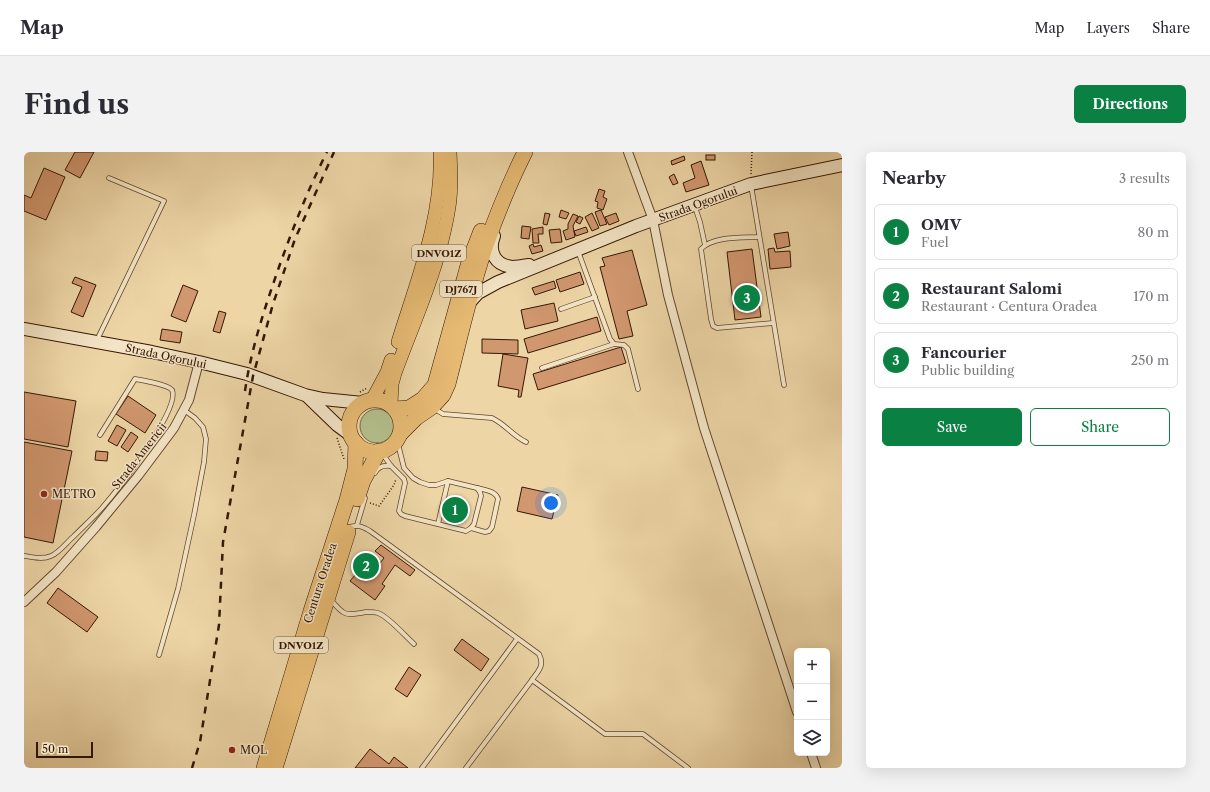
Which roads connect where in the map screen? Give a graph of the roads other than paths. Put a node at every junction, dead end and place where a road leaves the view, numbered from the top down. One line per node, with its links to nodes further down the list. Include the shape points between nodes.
1 (440, 152): 30 (main road, DNVO1Z, via 438,200 425,256 387,372)
2 (450, 152): 31 (main road, DNVO1Z, via 449,206 444,234 392,384)
3 (517, 152): 22 (highway, DJ767J, via 491,206 469,262)
4 (525, 152): 15 (street, Strada Ogorului, via 522,168 492,243 492,254 501,264 513,267); 16 (highway, DJ767J, via 511,180 486,245)
5 (628, 152): 10 (street)
6 (842, 165): 8 (street, Strada Ogorului)
7 (108, 178): 23 (lane, via 164,201)
8 (751, 184): 9 (street, Strada Ogorului); 11 (lane)
9 (694, 205): 10 (street, Strada Ogorului); 12 (lane)
10 (653, 220): 13 (street, Strada Ogorului); 54 (street, via 668,295 704,428)
11 (759, 237): 12 (lane, via 718,240); 20 (lane)
12 (705, 245): 20 (lane, via 701,249 713,326 724,328)
13 (577, 250): 14 (street, Strada Ogorului); 17 (lane)
14 (558, 257): 15 (street, Strada Ogorului); 18 (street, Strada Ogorului, via 498,282 478,293)
15 (536, 264): 16 (street, Strada Ogorului)
16 (474, 286): 18 (highway, DJ767J); 22 (street, Strada Ogorului, via 462,299 455,325)
17 (595, 297): 19 (lane); 24 (lane)
18 (469, 304): 32 (highway, DJ767J, via 448,384 443,395)
19 (561, 309)
20 (773, 324): 27 (lane)
21 (24, 328): 23 (street, Strada Ogorului)
22 (448, 333): 31 (highway, DJ767J, via 435,385 423,399 409,408)
23 (96, 342): 25 (street, Strada Ogorului)
24 (614, 344): 26 (lane); 28 (lane, via 624,345 628,349)
25 (200, 362): 29 (street, Strada Ogorului, via 247,374); 33 (street, Strada Americii)
26 (542, 368)
27 (784, 385)
28 (638, 388)
29 (305, 395): 30 (street, Strada Ogorului, via 324,399); 36 (street, Strada Ogorului)
30 (367, 401): 31 (highway, via 379,400); 36 (highway, DNVO1Z, via 352,414 350,429)
31 (393, 407): 35 (highway, DNVO1Z, via 399,414)
32 (432, 407): 35 (highway, DJ767J, via 416,418); 37 (lane, via 443,414 492,418)
33 (184, 410): 49 (street, Strada Americii, via 174,428 138,476 56,572); 52 (lane, via 203,427 206,439 204,462 178,589)
34 (100, 435): 47 (lane, via 135,379 172,390 170,408 159,430 102,508 52,556)
35 (399, 437): 38 (highway, DNVO1Z, via 392,446); 41 (lane, via 404,468 413,478 428,485)
36 (354, 440): 38 (highway, via 367,450); 56 (highway, Centura Oradea / DNVO1Z, via 355,469 347,500)
37 (526, 442)
38 (380, 451): 39 (lane); 45 (highway, Centura Oradea / DNVO1Z, via 363,481)
39 (391, 466): 40 (lane, via 382,466 376,470); 44 (lane, via 405,483 399,511 401,514)
40 (373, 477)
41 (448, 482): 42 (lane); 44 (lane)
42 (477, 488): 46 (lane, via 481,496); 46 (lane, via 495,493 498,499 490,531)
43 (368, 490): 45 (lane)
44 (438, 524): 46 (lane, via 466,531)
45 (356, 526): 48 (highway, Centura Oradea / DNVO1Z); 50 (lane)
46 (471, 528)
47 (24, 556)
48 (328, 596): 51 (lane, via 343,612 350,615 378,612); 57 (highway, Centura Oradea / DNVO1Z)
49 (24, 602)
50 (518, 639): 53 (lane, via 539,654 542,660 542,665); 58 (lane)
51 (414, 644)
52 (159, 656)
53 (532, 680): 59 (lane); 60 (lane, via 605,734 643,734)
54 (794, 703)
55 (812, 756): 61 (street)
56 (264, 768)
57 (275, 768)
58 (422, 768)
59 (466, 768)
60 (688, 768)
61 (816, 768)

